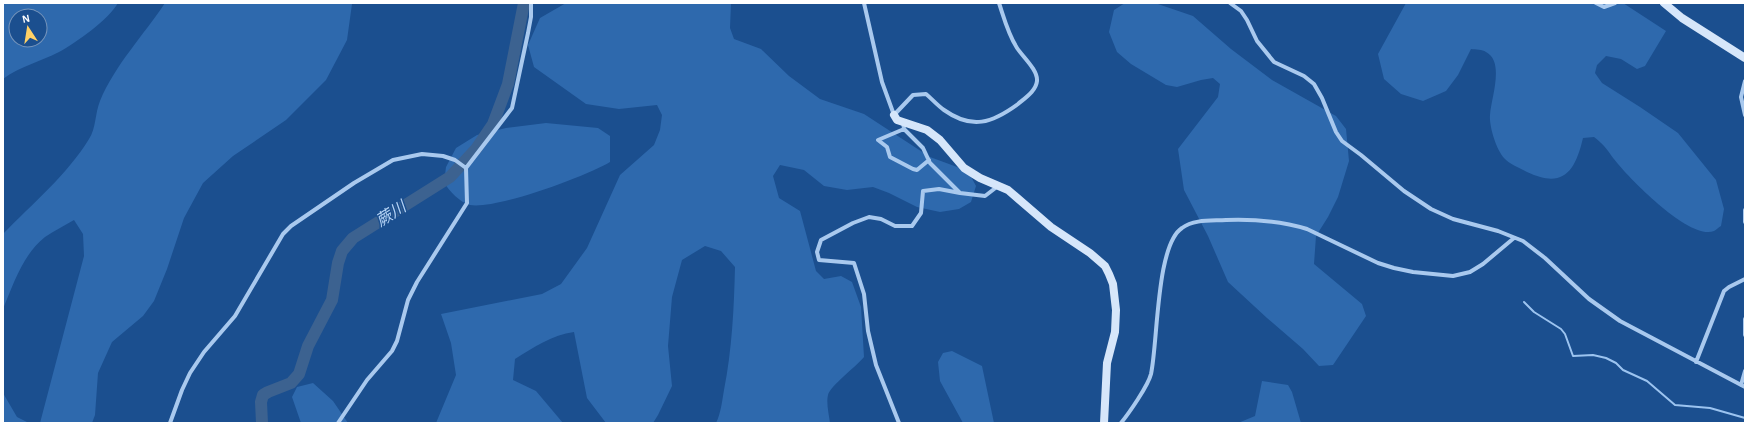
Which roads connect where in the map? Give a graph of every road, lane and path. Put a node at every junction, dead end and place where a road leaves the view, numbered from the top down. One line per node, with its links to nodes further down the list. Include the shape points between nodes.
1 (531, 3): 14 (street, via 530,22 512,108)
2 (864, 3): 10 (street, via 882,82)
3 (999, 3): 10 (street, via 1008,32 1035,72 1037,80 1032,92 1001,115 986,122 967,122 942,109 926,94 918,93)
4 (1230, 3): 19 (street, via 1248,20 1257,41 1274,62 1304,76 1314,84 1342,141 1404,191 1431,209 1453,219)
5 (1596, 3): 6 (street, via 1604,7)
6 (1615, 3)
7 (1664, 3): 8 (street, via 1682,18)
8 (1745, 58)
9 (1745, 81): 11 (street, via 1741,97)
10 (894, 115): 12 (street)
11 (1745, 115)
12 (904, 126): 13 (street, via 923,148); 13 (street, via 878,140 887,147 890,156 913,169 917,170); 15 (street, via 927,130 940,140 964,168 980,178)
13 (929, 160): 16 (street)
14 (466, 168): 26 (street, via 455,160 443,156 422,154 393,160 291,226 283,234 235,316 204,352 190,373); 27 (street, via 468,203 417,282 408,300 392,351 367,380)
15 (999, 185): 16 (street, via 985,196); 29 (street, via 1051,228 1097,258 1109,274 1114,294 1116,323 1107,363)
16 (960, 193): 28 (street, via 939,189 924,191 921,214 912,226 895,226 881,219 869,218 853,223 821,240 817,252 819,260 854,263 864,294 868,331 876,365)
17 (1745, 210): 18 (street)
18 (1745, 222)
19 (1514, 238): 23 (street, via 1523,241 1545,258 1589,299 1620,321); 30 (street, via 1483,264 1470,272 1453,276 1413,272 1378,263 1296,225 1251,219 1196,222 1182,228 1171,240 1164,264 1151,376)
20 (1745, 279): 23 (street, via 1724,291)
21 (1745, 319): 22 (street)
22 (1745, 335)
23 (1696, 362): 25 (street)
24 (1745, 371): 25 (street)
25 (1743, 386)
26 (170, 423)
27 (338, 423)
28 (899, 423)
29 (1104, 423)
30 (1121, 423)

